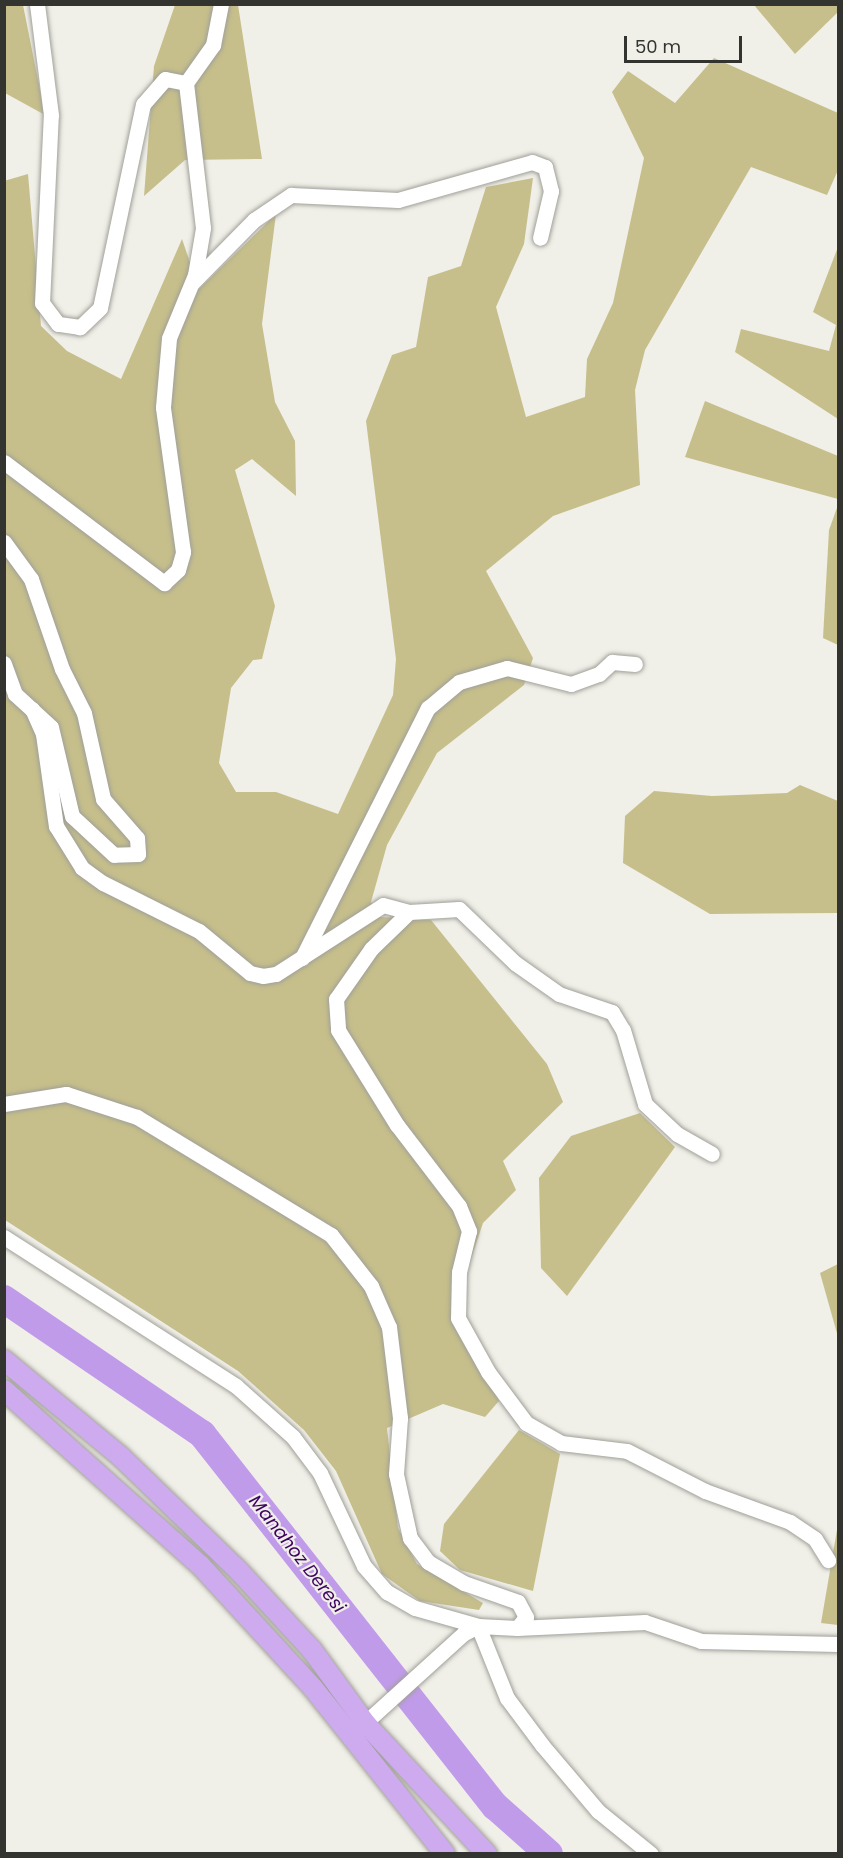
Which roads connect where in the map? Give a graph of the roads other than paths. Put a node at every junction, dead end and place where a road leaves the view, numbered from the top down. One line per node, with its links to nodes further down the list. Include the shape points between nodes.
1 (37, 4): 3 (street, via 51,115 42,303 58,324 80,327 100,308 143,104 165,80)
2 (221, 4): 3 (street, via 213,45)
3 (186, 83): 5 (street, via 203,228)
4 (540, 238): 5 (street, via 551,191 545,167 532,162 398,201 291,195 254,220)
5 (191, 284): 6 (street, via 169,338 163,407 183,552 178,570 164,583)
6 (4, 462)
7 (4, 542): 10 (street, via 31,579 62,669 84,713 103,799 137,838 138,855 114,855 72,816 51,727)
8 (4, 663): 10 (street, via 15,694)
9 (635, 664): 12 (street, via 612,662 599,675 571,684 507,668 459,682 428,708)
10 (32, 709): 12 (street, via 43,734 56,826 82,868 216,942 250,973 276,974)
11 (409, 912): 12 (street, via 383,905); 14 (street, via 459,909 515,963 559,994 612,1012 623,1030 645,1104 677,1134); 18 (street, via 371,949 336,999 338,1030 397,1125 459,1206 469,1231 459,1272 458,1318 488,1372 526,1423 561,1443 627,1451 705,1491 790,1522 815,1539)
12 (302, 958)
13 (4, 1104): 19 (street, via 66,1094 137,1117 331,1235 371,1286 389,1327 400,1418 396,1474 410,1538 428,1562 464,1584 518,1602 526,1617)
14 (712, 1154)
15 (4, 1237): 20 (street, via 236,1386 293,1437 320,1473 364,1566 387,1592)
16 (4, 1360): 22 (main road, via 120,1456 239,1571)
17 (4, 1389): 23 (main road, via 200,1565)
18 (828, 1560)
19 (517, 1628): 20 (street); 21 (street, via 645,1622 701,1641)
20 (471, 1629): 22 (street); 26 (street, via 507,1698 542,1745 598,1811)
21 (838, 1644)
22 (373, 1717): 23 (street); 25 (main road)
23 (348, 1736): 24 (main road)
24 (445, 1854)
25 (487, 1854)
26 (651, 1854)

